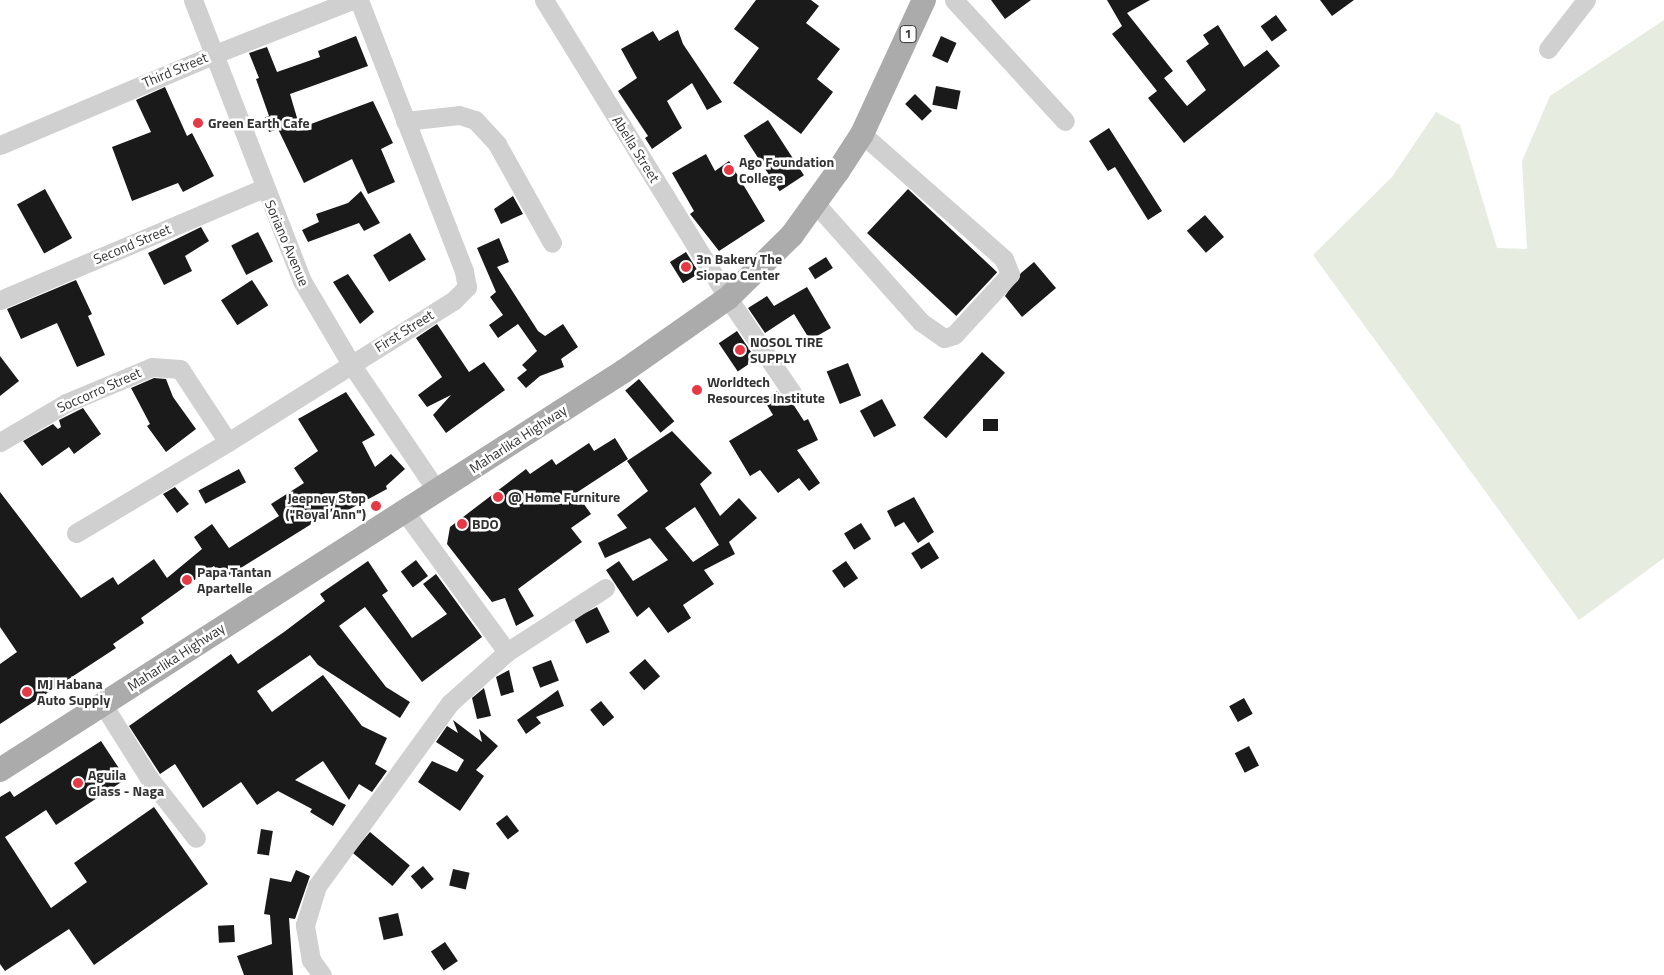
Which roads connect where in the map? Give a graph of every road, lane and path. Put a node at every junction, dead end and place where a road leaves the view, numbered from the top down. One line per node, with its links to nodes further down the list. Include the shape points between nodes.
1 (193, 0): 9 (street, Soriano Avenue)
2 (352, 0): 9 (street, Third Street)
3 (359, 0): 10 (street, First Street)
4 (924, 0): 12 (main road, Maharlika Highway / 1)
5 (954, 0): 11 (street)
6 (1586, 0): 8 (street)
7 (547, 1): 17 (street, Abella Street)
8 (1548, 49)
9 (215, 54): 13 (street, Third Street); 14 (street, Soriano Avenue)
10 (405, 121): 16 (street, via 459,115 475,120 497,144); 19 (street, First Street, via 464,271 467,287 453,301)
11 (1065, 121)
12 (862, 134): 15 (main road, Maharlika Highway / 1); 15 (street, via 1004,260 1010,274 954,335 944,338 921,322)
13 (0, 146)
14 (264, 188): 18 (street, Second Street); 19 (street, Soriano Avenue, via 302,281)
15 (815, 203): 17 (main road, Maharlika Highway / 1, via 792,235)
16 (552, 242)
17 (728, 298): 20 (street, Abella Street); 23 (main road, Maharlika Highway / 1, via 682,334)
18 (0, 300)
19 (351, 364): 22 (street, First Street); 23 (street, Soriano Avenue)
20 (792, 392)
21 (0, 442): 22 (street, Soccorro Street, via 66,403 152,367 180,369)
22 (228, 442): 25 (street, First Street)
23 (437, 491): 24 (main road, Maharlika Highway / 1)
24 (404, 511): 27 (street); 28 (main road, Maharlika Highway / 1)
25 (76, 533)
26 (606, 588): 27 (street)
27 (507, 652): 31 (street, via 450,703 316,886 305,925 311,960)
28 (102, 703): 29 (main road, Maharlika Highway / 1); 30 (street, via 149,778)
29 (0, 770)
30 (196, 838)
31 (322, 975)

